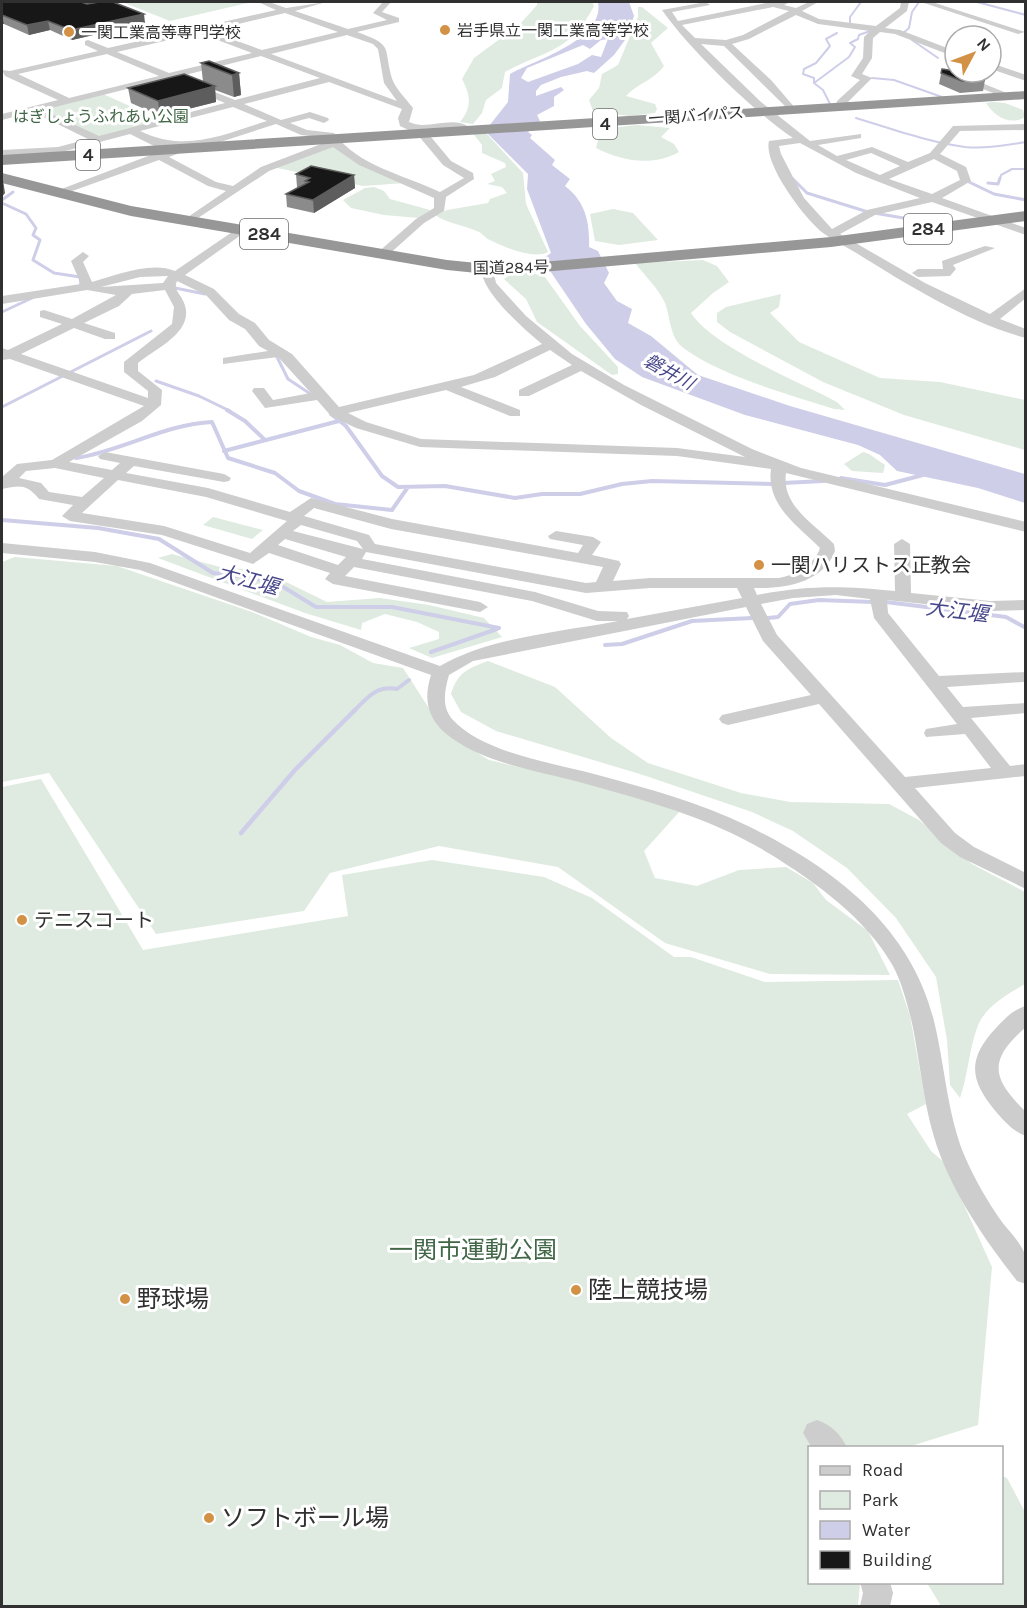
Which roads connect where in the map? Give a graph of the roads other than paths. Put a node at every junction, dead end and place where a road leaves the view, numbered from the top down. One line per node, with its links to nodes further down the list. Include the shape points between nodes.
1 (322, 2): 11 (street)
2 (387, 2): 22 (street, via 377,13 396,20)
3 (719, 2): 12 (street)
4 (786, 2): 9 (street)
5 (814, 2): 13 (street)
6 (905, 2): 20 (street, via 904,9)
7 (926, 2): 23 (street)
8 (261, 3): 11 (street)
9 (767, 3): 13 (street); 18 (street)
10 (656, 7): 12 (street)
11 (286, 10): 21 (street); 22 (street)
12 (666, 10): 18 (street)
13 (794, 10): 16 (street); 19 (street)
14 (201, 18): 15 (street)
15 (190, 20)
16 (818, 21): 19 (street); 20 (street)
17 (179, 22): 21 (street)
18 (676, 24): 26 (street)
19 (773, 24): 28 (street)
20 (878, 29): 30 (street, via 908,35); 49 (street, via 868,36 871,47 867,65 856,76 867,78 842,101)
21 (199, 30): 31 (street); 32 (street)
22 (349, 32): 32 (street); 50 (street, via 382,48 389,83)
23 (1023, 32): 24 (street)
24 (1003, 37)
25 (111, 38): 27 (street)
26 (693, 41): 28 (street); 38 (street)
27 (88, 43): 29 (street); 31 (street)
28 (726, 43): 35 (street)
29 (76, 46)
30 (942, 49)
31 (106, 51): 34 (street); 40 (street)
32 (262, 54): 41 (street); 43 (street)
33 (12, 60): 36 (street)
34 (127, 60): 37 (street); 41 (street)
35 (742, 60): 38 (street); 52 (street)
36 (2, 63)
37 (107, 64)
38 (717, 64): 53 (street)
39 (1003, 70): 42 (street)
40 (5, 72): 47 (street)
41 (168, 77): 47 (street); 48 (street)
42 (1026, 78)
43 (328, 79): 48 (street); 50 (street)
44 (978, 84): 45 (street)
45 (1009, 96): 46 (highway, 一関バイパス / 4); 49 (highway, 一関バイパス / 4)
46 (1026, 96): 53 (highway, 一関バイパス / 4)
47 (68, 101): 51 (street)
48 (233, 104): 55 (street); 58 (street)
49 (842, 106): 52 (highway, 一関バイパス / 4)
50 (408, 108): 59 (street, via 403,121)
51 (34, 109): 54 (street); 61 (street)
52 (791, 109): 53 (highway, 一関バイパス / 4)
53 (768, 112): 59 (highway, 一関バイパス / 4); 63 (street)
54 (2, 117)
55 (278, 122): 57 (street); 57 (street, via 310,115 328,119); 64 (street)
56 (1026, 127): 66 (street, via 957,128)
57 (294, 129): 62 (street, via 310,135 330,135)
58 (131, 131): 61 (street); 64 (street)
59 (421, 134): 62 (highway, 一関バイパス / 4); 74 (street, via 447,163 470,177)
60 (857, 136): 63 (street)
61 (97, 140): 65 (street, via 58,150)
62 (332, 141): 64 (highway, 一関バイパス / 4); 72 (street, via 265,169); 74 (street, via 375,169)
63 (806, 142): 67 (street); 81 (street, via 773,143 775,155 809,211)
64 (169, 151): 68 (highway, 一関バイパス / 4); 72 (street, via 212,184); 73 (street)
65 (2, 153)
66 (934, 155): 69 (street); 75 (street, via 962,170 966,181)
67 (836, 159): 69 (street, via 872,150); 71 (street)
68 (2, 160)
69 (910, 167): 71 (street)
70 (2, 178): 73 (highway, 国道284号 / 284)
71 (882, 178): 75 (street)
72 (234, 189): 78 (street)
73 (57, 193): 78 (highway, 国道284号 / 284)
74 (440, 196): 83 (street, via 440,209)
75 (934, 198): 77 (street); 81 (street, via 871,212)
76 (1026, 216): 77 (highway, 国道284号 / 284)
77 (995, 220): 80 (street); 81 (highway, 国道284号 / 284)
78 (189, 221): 79 (highway, 国道284号 / 284)
79 (242, 230): 83 (highway, 国道284号 / 284); 86 (street)
80 (1026, 232)
81 (836, 239): 85 (highway, 国道284号 / 284); 87 (street)
82 (989, 248): 87 (street, via 946,264 950,269 946,273 921,272)
83 (382, 254): 85 (highway, 国道284号 / 284)
84 (83, 256): 88 (street, via 77,261)
85 (487, 269): 102 (street, via 488,280 517,316)
86 (177, 274): 88 (street, via 140,273); 89 (street); 103 (street, via 210,292 234,317)
87 (904, 278): 96 (street)
88 (90, 286): 90 (street); 92 (street)
89 (169, 286): 90 (street); 111 (street, via 181,308 181,318 167,336 131,362 131,372 155,390)
90 (128, 291): 98 (street, via 122,299)
91 (1026, 292): 93 (street)
92 (2, 300)
93 (1009, 305): 94 (street); 96 (street)
94 (1026, 310)
95 (44, 314): 98 (street)
96 (990, 320): 99 (street)
97 (1026, 320): 99 (street)
98 (72, 324): 101 (street); 104 (street)
99 (1011, 328): 100 (street)
100 (1026, 334)
101 (110, 336)
102 (553, 343): 106 (street); 107 (street, via 492,373)
103 (280, 353): 105 (street); 110 (street)
104 (4, 355): 111 (street)
105 (228, 362)
106 (582, 366): 109 (street); 117 (street, via 636,397)
107 (448, 386): 112 (street); 113 (street, via 387,396)
108 (259, 390): 110 (street, via 270,405)
109 (524, 393)
110 (320, 395): 113 (street)
111 (154, 405): 116 (street)
112 (515, 412)
113 (336, 413): 117 (street, via 360,425 420,442 677,452)
114 (105, 456): 115 (street)
115 (131, 461): 119 (street); 120 (street)
116 (55, 464): 119 (street); 121 (street, via 22,467)
117 (779, 466): 126 (street); 138 (street, via 782,499 790,513 828,547 826,555 798,579 786,583)
118 (236, 467): 120 (street)
119 (114, 476): 122 (street); 123 (street)
120 (224, 478): 122 (street)
121 (3, 484): 123 (street, via 36,486 44,496)
122 (208, 493): 124 (street)
123 (86, 502): 131 (street, via 70,516 164,531 253,559)
124 (296, 518): 125 (street, via 310,503); 127 (street); 133 (street, via 363,538)
125 (391, 524): 128 (street); 133 (street)
126 (1026, 527)
127 (282, 533): 131 (street); 133 (street)
128 (457, 536): 134 (street); 135 (street)
129 (556, 536): 134 (street, via 593,542)
130 (902, 544): 142 (street)
131 (266, 547): 133 (street)
132 (2, 548): 148 (street, via 144,566)
133 (358, 556): 135 (street); 136 (street); 141 (street, via 333,579)
134 (582, 559): 139 (street, via 613,564)
135 (438, 561): 136 (street); 137 (street)
136 (427, 576): 141 (street); 143 (street)
137 (546, 582): 139 (street); 143 (street)
138 (743, 583): 139 (street); 144 (street)
139 (602, 587)
140 (878, 593): 142 (street); 144 (street, via 825,591); 150 (street, via 880,614)
141 (414, 595): 146 (street)
142 (903, 596): 145 (street, via 990,606)
143 (535, 597): 147 (street, via 597,616 625,616)
144 (751, 600): 147 (street); 151 (street, via 769,637)
145 (1026, 605)
146 (480, 607)
147 (634, 623): 148 (street, via 467,657)
148 (441, 672): 163 (street, via 434,689 434,704 444,723 462,736 488,751 701,811 765,840 829,882 887,939 912,983 946,1137 958,1166 991,1228)
149 (1023, 677): 150 (street)
150 (934, 681): 153 (street)
151 (823, 698): 154 (street); 159 (street)
152 (1026, 708): 153 (street)
153 (959, 713): 155 (street)
154 (728, 718)
155 (971, 728): 156 (street); 158 (street)
156 (933, 733)
157 (1026, 770): 158 (street)
158 (1004, 771): 159 (street)
159 (900, 784): 160 (street, via 948,838 966,852)
160 (1026, 882)
161 (1026, 1014): 162 (street, via 987,1051 984,1068 989,1084)
162 (1026, 1127)
163 (1026, 1273)
164 (876, 1584): 165 (street)
165 (875, 1606)

